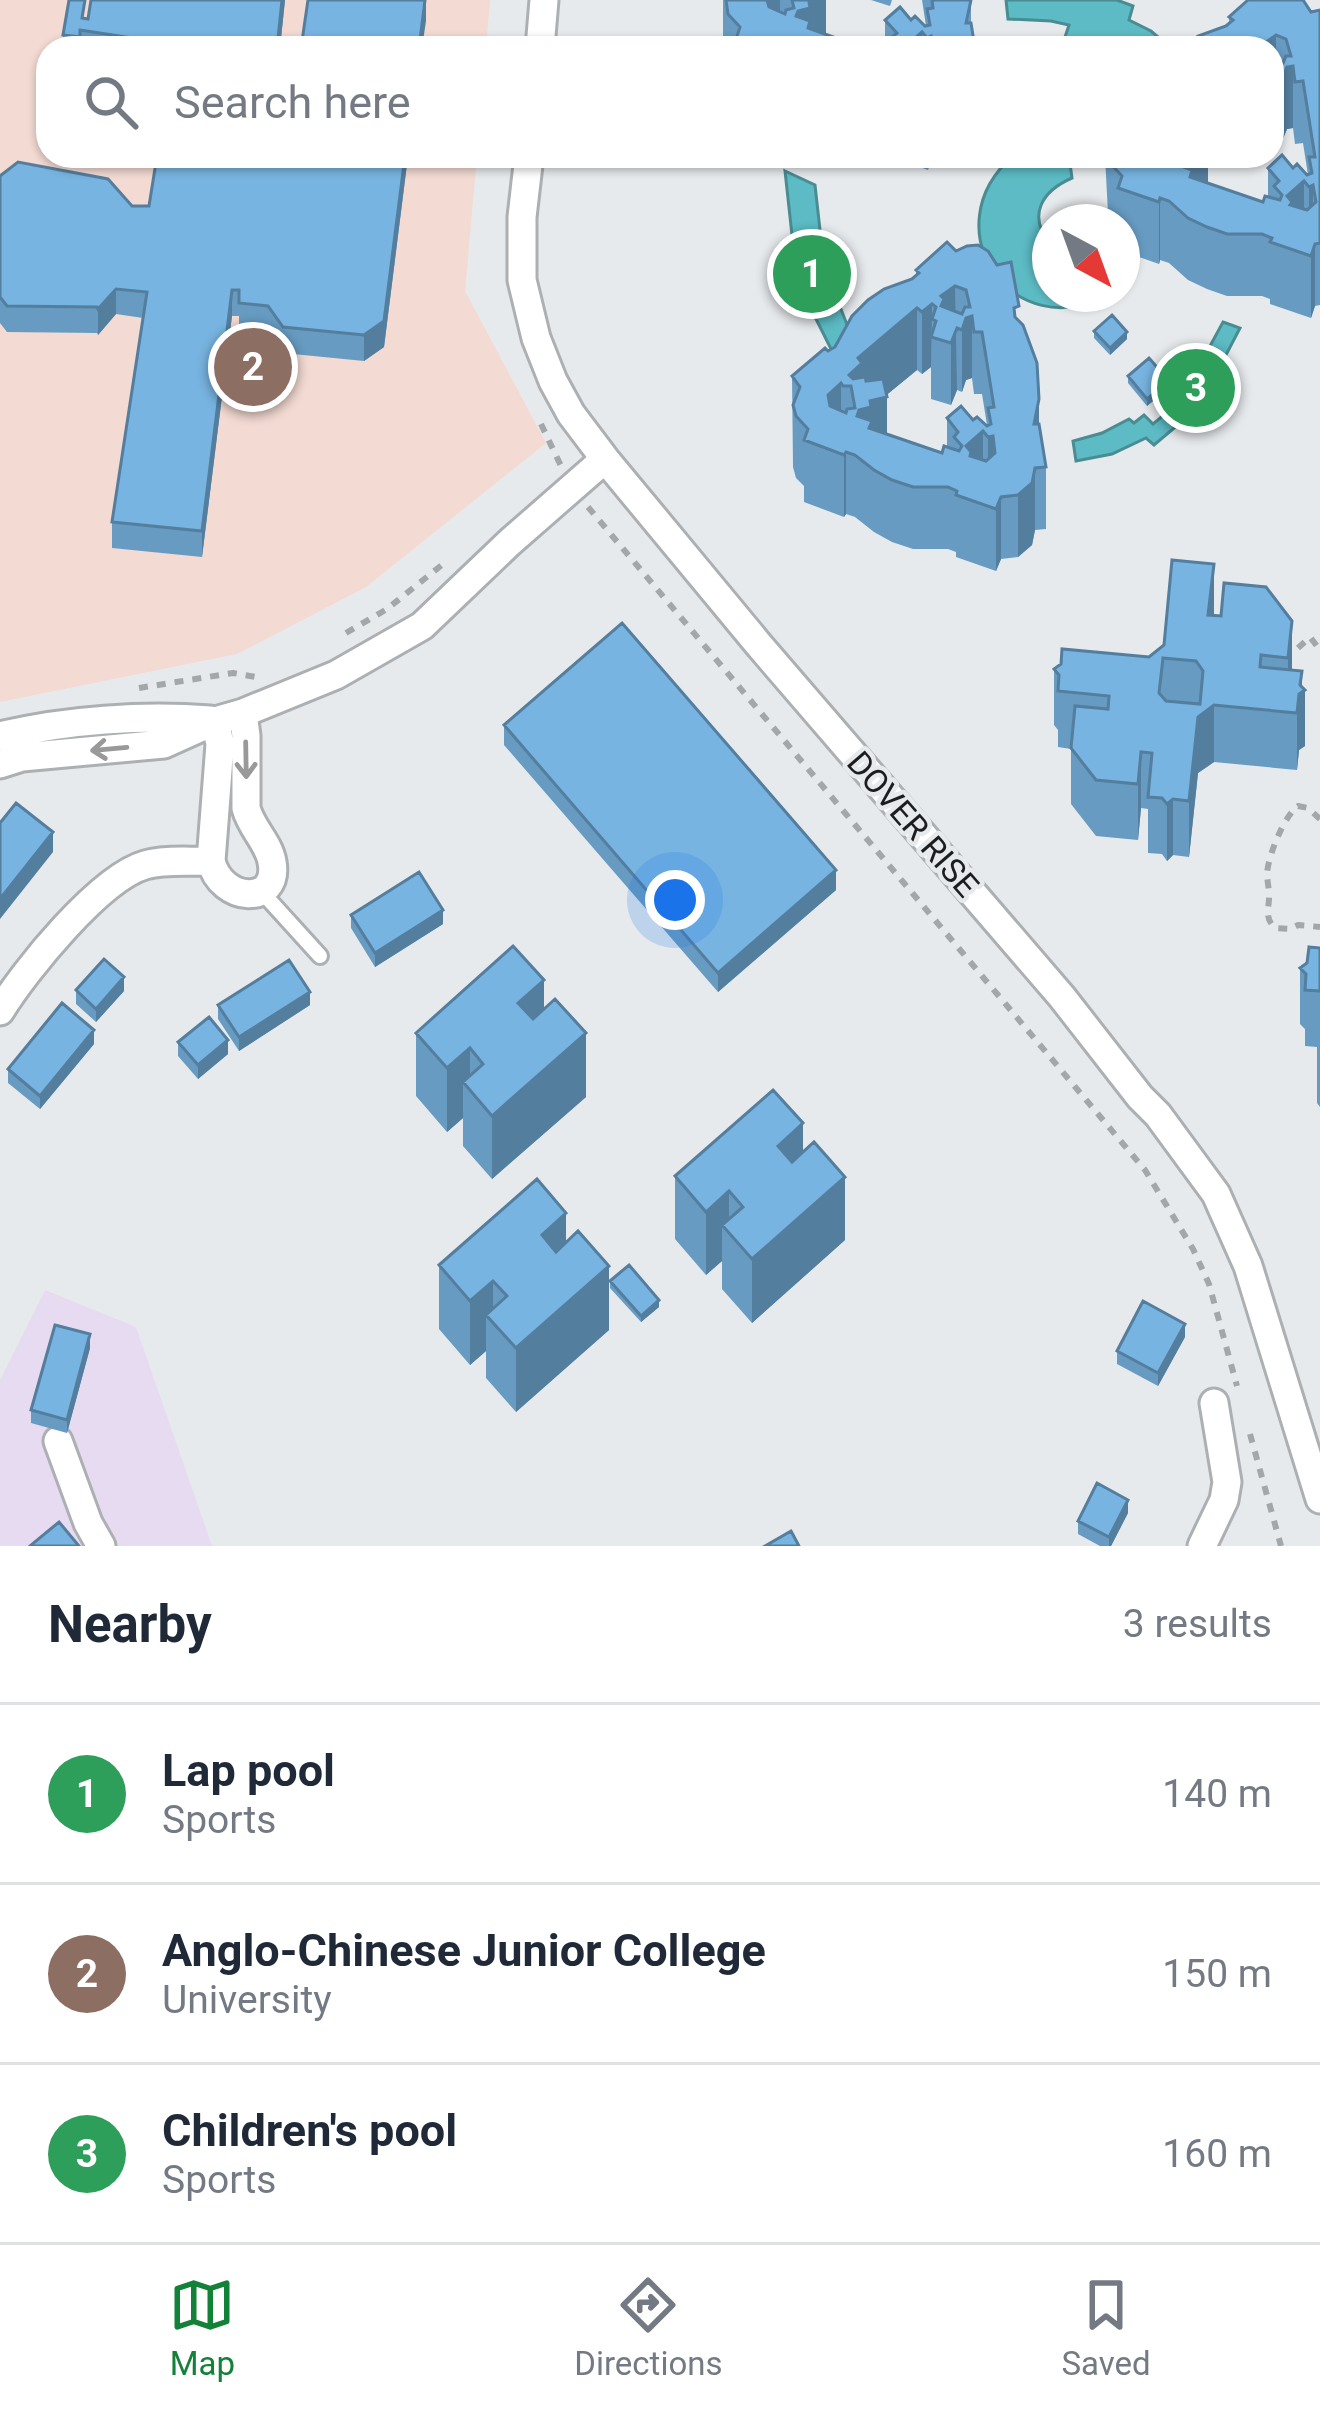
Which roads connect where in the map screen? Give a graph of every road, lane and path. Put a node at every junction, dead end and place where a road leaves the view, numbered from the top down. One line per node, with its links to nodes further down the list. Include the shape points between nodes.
1 (544, 0): 2 (street)
2 (541, 36)
3 (528, 168): 4 (street, DOVER RISE, via 522,280 536,338 571,414)
4 (605, 460): 12 (street, via 422,626 336,675); 25 (street, DOVER RISE, via 1048,980 1216,1194 1254,1284)
5 (587, 506): 22 (path, via 1145,1171 1209,1284)
6 (457, 552): 7 (path)
7 (347, 633)
8 (1298, 648): 9 (path, via 1310,637)
9 (1320, 650)
10 (268, 679): 11 (path, via 233,673)
11 (139, 688)
12 (243, 713): 13 (street); 18 (street, one-way to 18, via 249,819 273,863)
13 (215, 721): 14 (street, via 157,716); 15 (street, one-way to 15, via 164,744); 17 (street)
14 (0, 736)
15 (0, 764)
16 (1320, 819): 19 (path, via 1308,808 1289,812 1267,871 1267,909 1275,928)
17 (212, 861): 18 (street, via 230,890); 21 (street, via 147,864 116,878)
18 (262, 891): 20 (lane)
19 (1320, 927)
20 (320, 956)
21 (0, 1011)
22 (1227, 1400): 27 (street, via 1224,1501)
23 (1246, 1419): 28 (path)
24 (58, 1441): 26 (street)
25 (1320, 1499)
26 (101, 1546)
27 (1202, 1546)
28 (1281, 1546)

